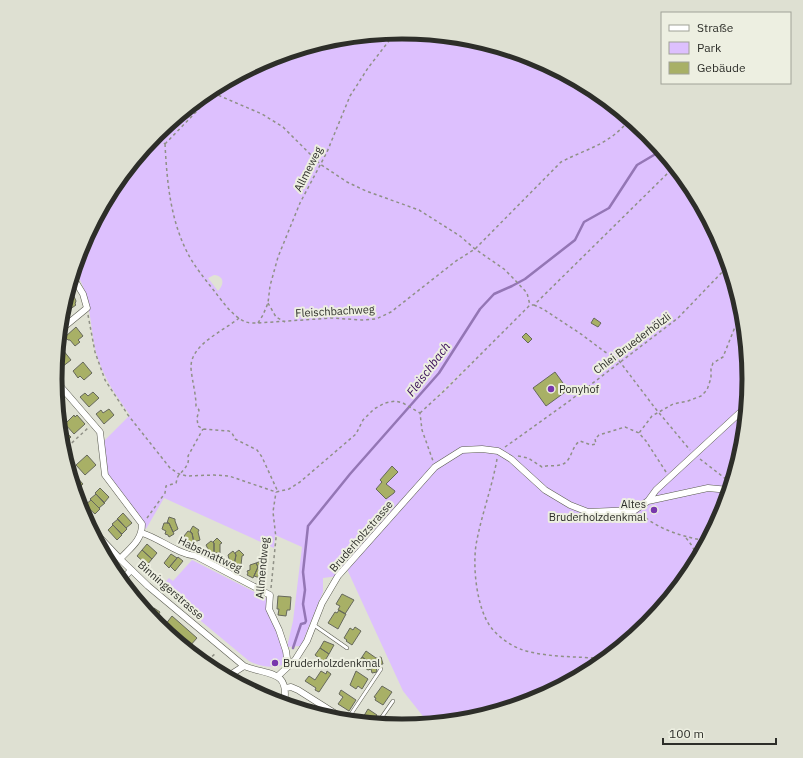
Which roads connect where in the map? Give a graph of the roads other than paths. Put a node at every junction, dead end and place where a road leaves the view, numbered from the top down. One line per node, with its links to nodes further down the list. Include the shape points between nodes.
1 (76, 282): 2 (street, via 87,308)
2 (66, 325)
3 (62, 388): 7 (street, via 100,432 105,475 142,524)
4 (740, 412): 6 (street, via 656,490)
5 (723, 489): 6 (street, via 708,488)
6 (648, 501): 13 (street, Bruderholzstrasse, via 635,510 588,512 545,490 511,459 498,451 462,450 435,467 338,576 322,603)
7 (142, 533): 9 (street); 12 (street, Habsmattweg, via 187,555 196,556)
8 (103, 541): 9 (street, Binningerstrasse)
9 (120, 559): 10 (street, Binningerstrasse)
10 (131, 570): 11 (street); 15 (street, Binningerstrasse)
11 (125, 576)
12 (270, 595): 16 (street, Allmendweg, via 269,609 279,630)
13 (314, 624): 14 (lane); 16 (street, Bruderholzstrasse, via 307,641)
14 (347, 648)
15 (244, 666): 18 (street); 19 (street)
16 (288, 666): 19 (street, Bruderholzstrasse)
17 (381, 669): 24 (lane)
18 (232, 674)
19 (278, 676): 20 (street)
20 (286, 688): 21 (street); 23 (street, via 298,690)
21 (285, 698)
22 (393, 701): 25 (lane)
23 (331, 711)
24 (351, 715)
25 (382, 718)

